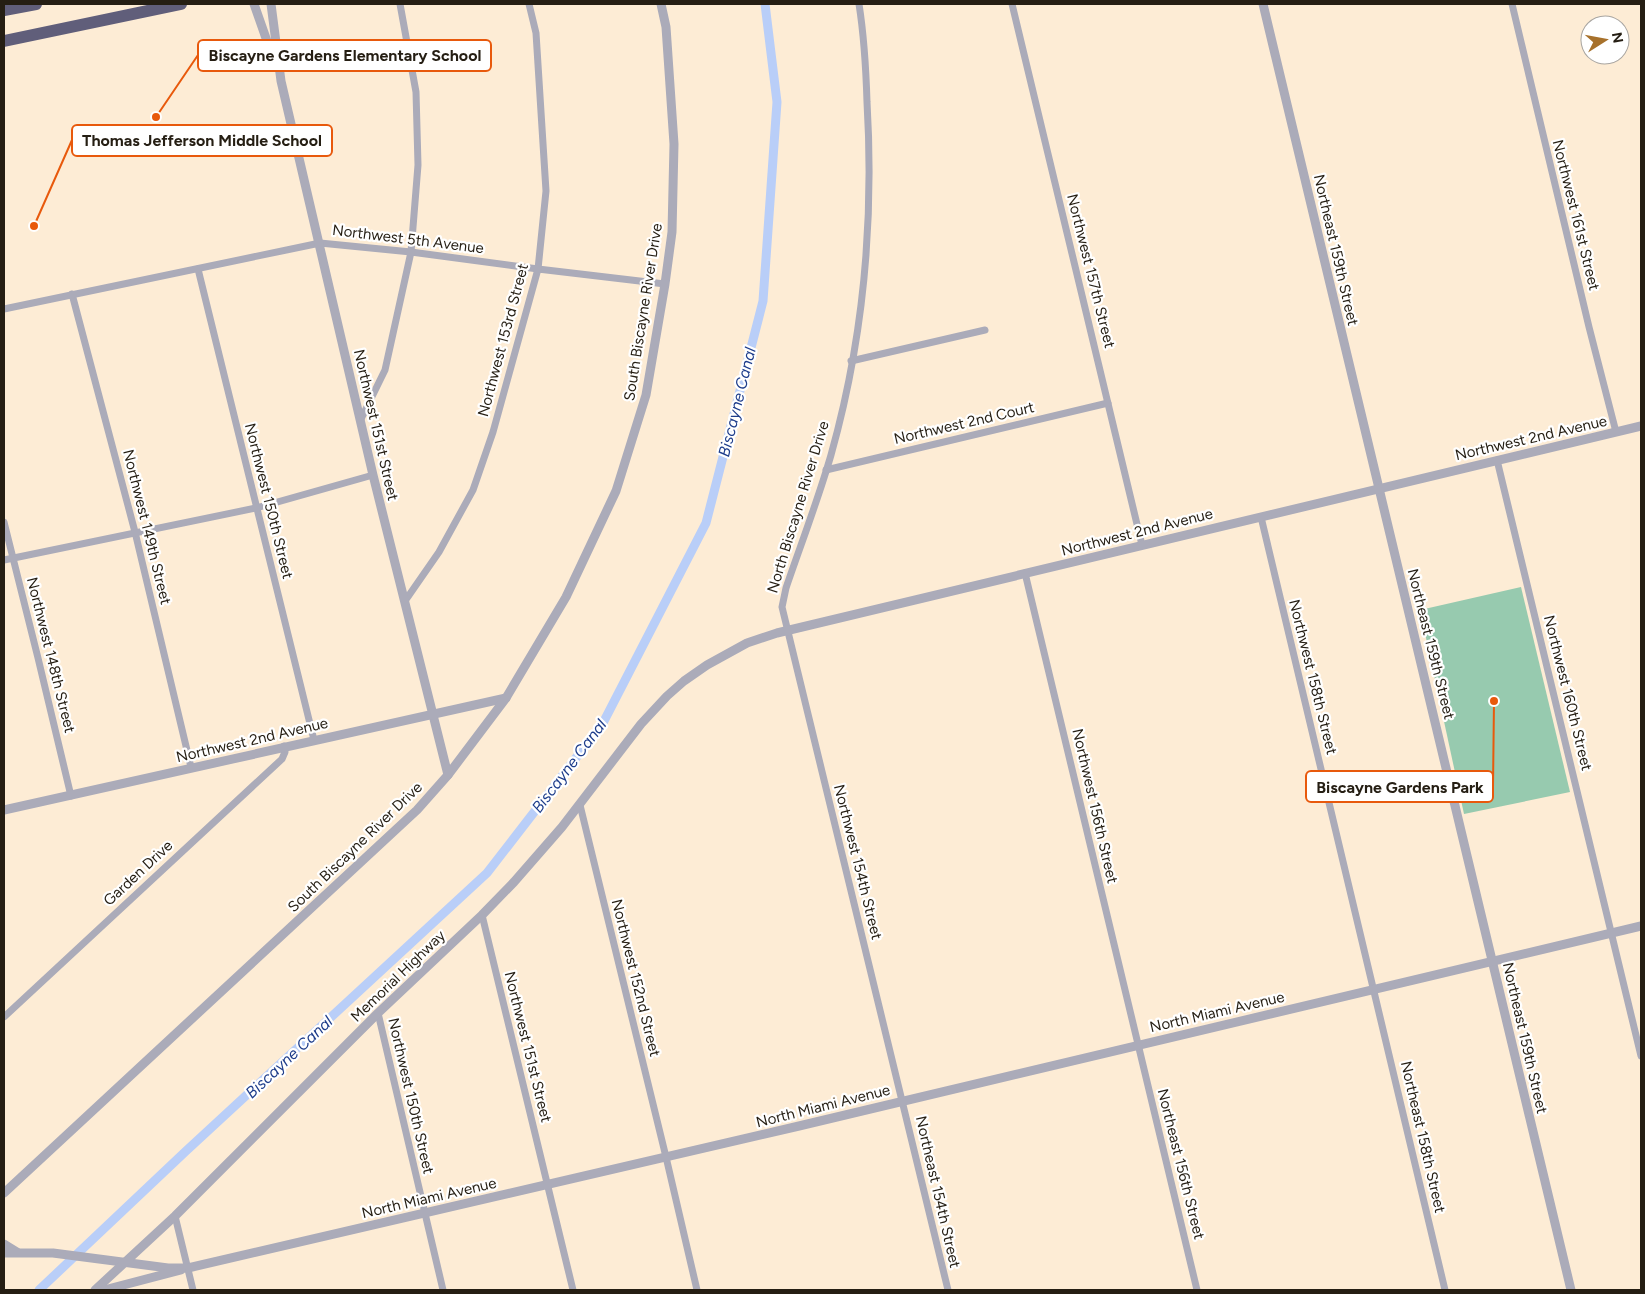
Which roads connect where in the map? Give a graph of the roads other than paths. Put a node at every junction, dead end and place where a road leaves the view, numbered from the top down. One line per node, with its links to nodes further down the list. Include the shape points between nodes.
1 (22, 4): 13 (highway)
2 (36, 4): 13 (highway)
3 (181, 4): 14 (highway)
4 (271, 4): 12 (street); 15 (street, Northwest 151st Street)
5 (400, 4): 17 (street, via 416,92 418,165)
6 (530, 4): 19 (street, Northwest 153rd Street, via 536,33 546,191)
7 (661, 4): 20 (street, South Biscayne River Drive, via 666,27 674,144 672,232)
8 (859, 4): 24 (street, North Biscayne River Drive, via 866,69 869,189 863,287)
9 (1012, 4): 25 (street, Northwest 157th Street)
10 (1263, 4): 32 (street, Northeast 159th Street)
11 (1512, 4): 28 (street, Northwest 161st Street)
12 (255, 6): 15 (street, Northwest 151st Street)
13 (4, 9)
14 (4, 40)
15 (281, 81): 16 (street, Northwest 151st Street)
16 (320, 243): 17 (street, Northwest 5th Avenue); 18 (street, Northwest 5th Avenue); 26 (street, Northwest 151st Street)
17 (411, 252): 19 (street, Northwest 5th Avenue); 26 (street, via 385,370)
18 (198, 269): 21 (street, Northwest 5th Avenue); 33 (street, Northwest 150th Street)
19 (538, 269): 20 (street, Northwest 5th Avenue); 41 (street, Northwest 153rd Street, via 493,432 473,490 439,552)
20 (665, 284): 43 (street, South Biscayne River Drive, via 646,395 616,492 566,597)
21 (72, 294): 22 (street, Northwest 5th Avenue); 36 (street, Northwest 149th Street)
22 (4, 309)
23 (985, 330): 24 (street)
24 (851, 361): 30 (street, North Biscayne River Drive)
25 (1108, 403): 30 (street, Northwest 2nd Court); 37 (street, Northwest 157th Street)
26 (361, 419): 31 (street, Northwest 151st Street)
27 (1641, 426): 28 (street, Northwest 2nd Avenue)
28 (1616, 432): 29 (street, Northwest 2nd Avenue)
29 (1497, 460): 32 (street, Northwest 2nd Avenue); 55 (street, Northwest 160th Street)
30 (826, 470): 42 (street, North Biscayne River Drive, via 784,594 782,607)
31 (373, 475): 33 (street); 41 (street, Northwest 151st Street)
32 (1379, 489): 34 (street, Northwest 2nd Avenue); 56 (street, Northeast 159th Street)
33 (256, 508): 36 (street); 46 (street, Northwest 150th Street)
34 (1261, 517): 37 (street, Northwest 2nd Avenue); 57 (street, Northwest 158th Street)
35 (4, 522): 38 (street, Northwest 148th Street)
36 (135, 532): 38 (street); 48 (street, Northwest 149th Street)
37 (1142, 545): 40 (street, Northwest 2nd Avenue)
38 (13, 558): 39 (street); 50 (street, Northwest 148th Street)
39 (4, 560)
40 (1025, 574): 42 (street, Northwest 2nd Avenue); 60 (street, Northwest 156th Street)
41 (405, 601): 45 (street, Northwest 151st Street)
42 (788, 630): 44 (street, Northwest 2nd Avenue, via 747,643 707,665 676,687); 62 (street, Northwest 154th Street)
43 (506, 698): 45 (street, Northwest 2nd Avenue); 49 (street, South Biscayne River Drive)
44 (657, 706): 51 (street, Memorial Highway)
45 (433, 714): 46 (street, Northwest 2nd Avenue); 49 (street, Northwest 151st Street)
46 (314, 740): 47 (street, Northwest 2nd Avenue)
47 (284, 746): 48 (street, Northwest 2nd Avenue); 59 (street, Garden Drive, via 282,759)
48 (192, 767): 50 (street, Northwest 2nd Avenue)
49 (448, 775): 65 (street, South Biscayne River Drive, via 417,810)
50 (71, 796): 52 (street, Northwest 2nd Avenue)
51 (580, 805): 53 (street, Memorial Highway, via 538,856); 63 (street, Northwest 152nd Street)
52 (4, 810)
53 (482, 915): 58 (street, Memorial Highway); 64 (street, Northwest 151st Street)
54 (1641, 926): 55 (street, North Miami Avenue)
55 (1612, 933): 56 (street, North Miami Avenue); 61 (street, Northwest 160th Street)
56 (1492, 961): 57 (street, North Miami Avenue); 80 (street, Northeast 159th Street)
57 (1374, 989): 60 (street, North Miami Avenue); 79 (street, Northeast 158th Street)
58 (378, 1013): 66 (street, Northwest 150th Street); 67 (street, Memorial Highway)
59 (4, 1017)
60 (1138, 1045): 62 (street, North Miami Avenue); 78 (street, Northeast 156th Street)
61 (1641, 1056)
62 (902, 1101): 63 (street, North Miami Avenue); 77 (street, Northeast 154th Street)
63 (666, 1157): 64 (street, North Miami Avenue); 76 (street, Northwest 152nd Street)
64 (548, 1185): 66 (street, North Miami Avenue); 75 (street, Northwest 151st Street)
65 (4, 1193)
66 (424, 1214): 70 (street, North Miami Avenue); 74 (street, Northwest 150th Street)
67 (175, 1216): 69 (street, Memorial Highway); 70 (street)
68 (7, 1251): 69 (street, North Miami Avenue)
69 (126, 1262): 70 (street, North Miami Avenue); 71 (street, Memorial Highway)
70 (188, 1268): 72 (street); 73 (street)
71 (96, 1290)
72 (104, 1290)
73 (193, 1290)
74 (443, 1290)
75 (573, 1290)
76 (697, 1290)
77 (948, 1290)
78 (1197, 1290)
79 (1446, 1290)
80 (1571, 1290)

